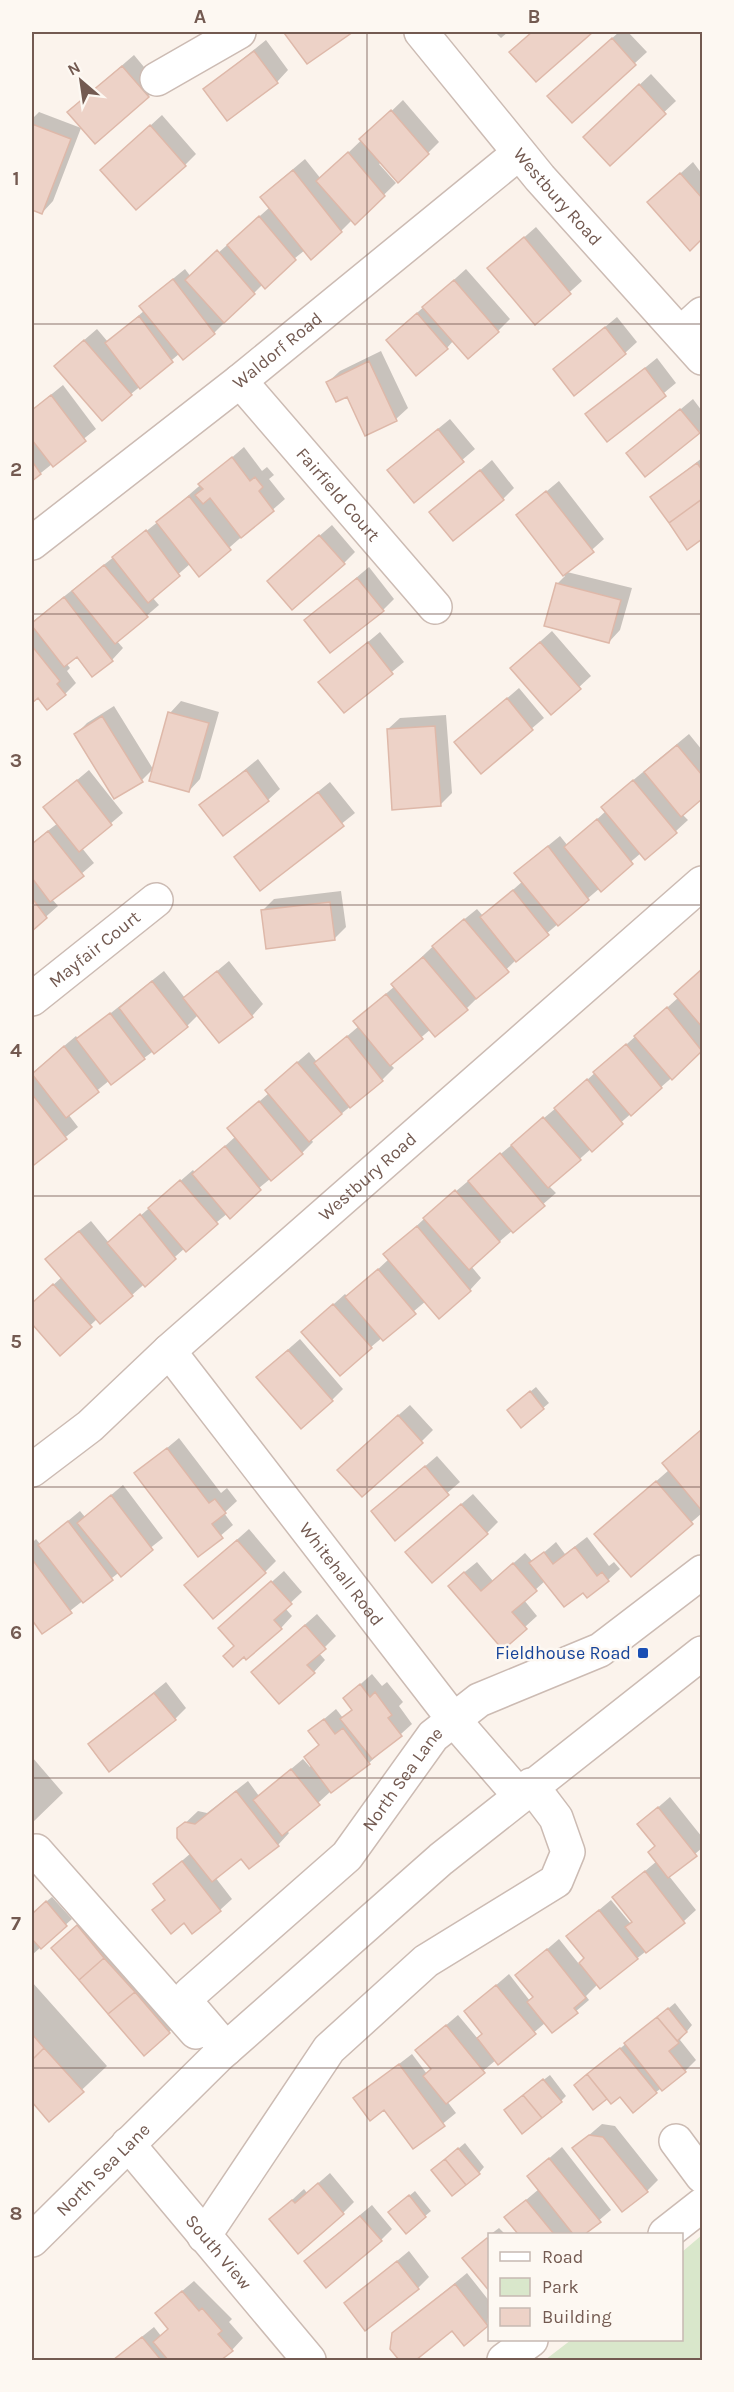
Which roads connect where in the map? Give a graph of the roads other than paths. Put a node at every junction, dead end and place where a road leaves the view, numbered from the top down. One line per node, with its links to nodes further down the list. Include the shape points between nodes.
1 (238, 32): 3 (street)
2 (422, 32): 4 (street, Westbury Road)
3 (157, 79)
4 (519, 153): 5 (street, Westbury Road); 7 (street, Waldorf Road)
5 (692, 324): 6 (street, Westbury Road)
6 (702, 358)
7 (240, 381): 8 (street, Waldorf Road); 9 (street, Fairfield Court)
8 (32, 543)
9 (435, 607)
10 (702, 883): 13 (street, Westbury Road)
11 (156, 900): 12 (street, Mayfair Court)
12 (32, 999)
13 (169, 1351): 14 (street, Westbury Road, via 90,1426); 17 (street, Whitehall Road)
14 (32, 1470)
15 (702, 1572): 17 (street, North Sea Lane, via 600,1650 479,1700)
16 (702, 1653): 18 (street, North Sea Lane)
17 (454, 1720): 18 (street, Whitehall Road); 20 (street, North Sea Lane, via 434,1736 347,1856 190,1994 191,2008)
18 (525, 1790): 20 (street, North Sea Lane, via 441,1858); 26 (street, via 556,1818 568,1852 556,1881 426,1961 329,2049)
19 (32, 1855): 20 (street, via 36,1851)
20 (222, 2052): 22 (street, North Sea Lane)
21 (676, 2141): 23 (street)
22 (128, 2144): 26 (street, South View); 27 (street, North Sea Lane)
23 (702, 2176)
24 (702, 2205): 25 (street)
25 (667, 2233)
26 (204, 2236): 29 (street, South View)
27 (32, 2240)
28 (530, 2341): 30 (street)
29 (309, 2361)
30 (504, 2361)

